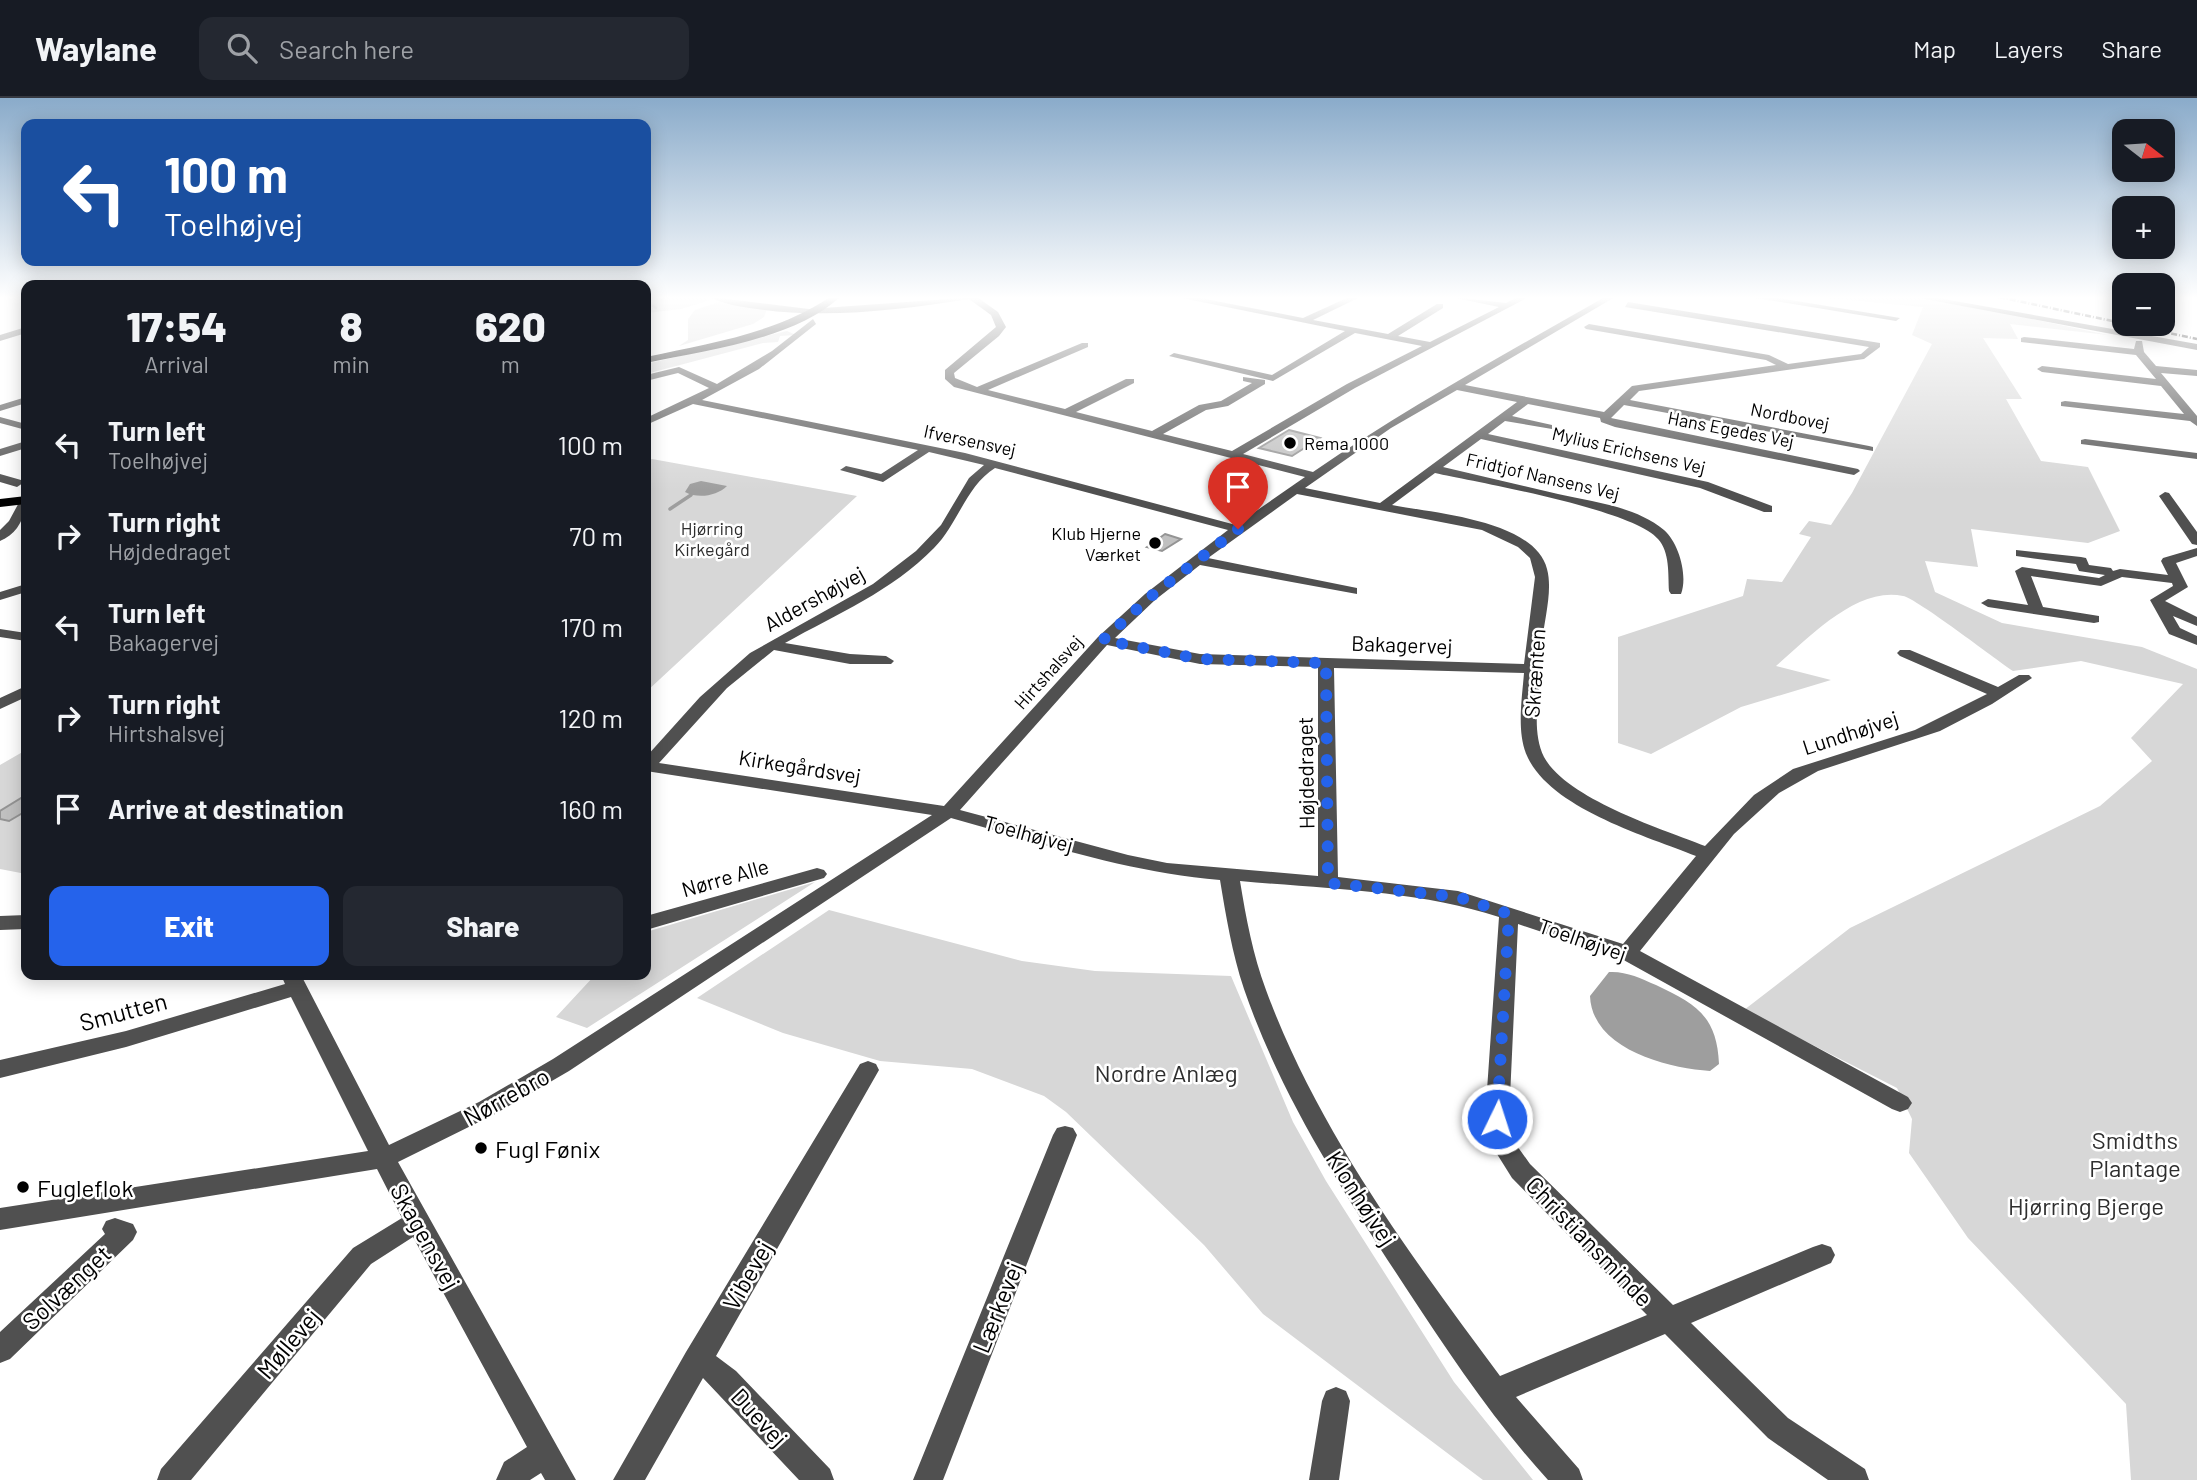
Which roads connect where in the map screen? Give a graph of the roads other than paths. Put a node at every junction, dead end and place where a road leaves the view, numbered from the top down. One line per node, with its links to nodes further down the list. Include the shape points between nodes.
1 (761, 361): 20 (street)
2 (962, 361): 21 (street, via 949,372 950,379)
3 (1046, 361): 21 (street)
4 (1200, 361): 5 (street, via 1273,377)
5 (1300, 361)
6 (1399, 361): 45 (street)
7 (1497, 361): 19 (street, Hirtshalsvej)
8 (1776, 361): 11 (street)
9 (1826, 361): 11 (street, Nordbovej)
10 (2146, 361): 13 (street)
11 (1787, 367): 25 (street, Nordbovej, via 1636,388)
12 (2042, 369): 18 (street)
13 (2152, 369): 14 (street); 18 (street)
14 (2197, 373)
15 (651, 377): 20 (street, via 678,370)
16 (1247, 379): 38 (street, via 1261,382)
17 (1130, 380): 30 (street)
18 (2164, 383): 22 (street)
19 (1453, 386): 23 (street); 51 (street, Hirtshalsvej)
20 (716, 388): 24 (street)
21 (976, 391): 30 (street)
22 (2177, 399): 26 (street); 35 (street)
23 (1526, 400): 31 (street); 32 (street)
24 (691, 401): 34 (street); 42 (street, Ifversensvej)
25 (1621, 401): 31 (street, Nordbovej); 43 (street, Nordbovej)
26 (2197, 401)
27 (21, 402): 29 (street)
28 (2065, 404): 35 (street)
29 (0, 408)
30 (1065, 412): 38 (street)
31 (1606, 416): 50 (street, Hans Egedes Vej, via 1605,420 1615,424)
32 (1503, 417): 37 (street); 39 (street)
33 (0, 420): 36 (street)
34 (651, 420)
35 (2195, 421)
36 (21, 426)
37 (1548, 427)
38 (1153, 435): 45 (street)
39 (1479, 435): 48 (street); 61 (street, Mylius Erichsens Vej, via 1704,485)
40 (2085, 442): 46 (street)
41 (21, 446): 44 (street)
42 (928, 449): 47 (street, Ifversensvej); 49 (street, via 883,478)
43 (1868, 449)
44 (0, 453)
45 (1234, 455): 51 (street)
46 (2197, 456)
47 (993, 463): 64 (street, Ifversensvej); 86 (street, Aldershøjvej, via 970,480 949,523 908,565 883,584)
48 (1434, 469): 60 (street); 75 (street, Fridtjof Nansens Vej, via 1620,512 1646,524 1670,544)
49 (846, 470)
50 (1854, 471)
51 (1315, 476): 54 (street, Hirtshalsvej)
52 (0, 478): 53 (street)
53 (17, 483)
54 (1296, 490): 60 (street, Skrænten); 64 (street, Hirtshalsvej)
55 (21, 496): 57 (main road)
56 (2165, 496): 66 (street)
57 (0, 498)
58 (21, 501): 59 (main road)
59 (0, 503)
60 (1382, 507): 90 (street, Skrænten, via 1485,527 1511,537 1534,554 1542,576)
61 (1768, 509)
62 (21, 510): 65 (street)
63 (21, 525): 67 (street)
64 (1238, 529): 70 (street, Hirtshalsvej)
65 (0, 537)
66 (2197, 541)
67 (0, 547)
68 (2197, 552): 72 (street, via 2168,561)
69 (2021, 553): 71 (street, via 2081,561 2084,568)
70 (1198, 560): 74 (street); 84 (street, Hirtshalsvej)
71 (2120, 573): 72 (street); 79 (street, via 2101,582 2022,571)
72 (2179, 580): 78 (street, via 2181,587 2157,600)
73 (21, 590): 76 (street)
74 (1352, 591)
75 (1676, 591)
76 (0, 596)
77 (1988, 603): 79 (street)
78 (2160, 605): 81 (street); 85 (street, via 2174,631)
79 (2037, 610): 80 (street)
80 (2094, 619)
81 (2197, 622)
82 (0, 633): 83 (street)
83 (21, 636)
84 (1103, 640): 89 (street, Bakagervej, via 1200,659); 97 (street, Hirtshalsvej)
85 (2197, 641)
86 (771, 645): 88 (street); 95 (street, Aldershøjvej, via 730,678)
87 (1905, 653): 92 (street)
88 (886, 661)
89 (1326, 663): 90 (street, Bakagervej); 101 (street, Højdedraget)
90 (1534, 669): 98 (street, Skrænten, via 1529,721 1535,757 1552,777 1576,798)
91 (2024, 678): 92 (street, Lundhøjvej)
92 (2000, 693): 98 (street, Lundhøjvej, via 1923,732 1800,772 1756,800)
93 (21, 694): 94 (street)
94 (0, 704)
95 (651, 761)
96 (651, 767): 97 (street, Kirkegårdsvej)
97 (948, 812): 100 (street, Toelhøjvej, via 1127,861); 112 (street, Nørrebro, via 561,1065 488,1108)
98 (1708, 854): 106 (street)
99 (817, 874): 104 (street, Nørre Alle)
100 (1229, 876): 101 (street, Toelhøjvej); 120 (street, Klonhøjvej, via 1251,977 1300,1095 1346,1177)
101 (1328, 883): 102 (street, Toelhøjvej, via 1458,897)
102 (1509, 914): 106 (street, Toelhøjvej); 117 (street, Christiansminde, via 1497,1119 1504,1146 1521,1171)
103 (21, 922): 105 (street)
104 (651, 922)
105 (0, 923)
106 (1627, 953): 110 (street, Toelhøjvej)
107 (295, 981): 108 (street, Smutten, via 126,1039); 112 (street, Skagensvej)
108 (0, 1069)
109 (868, 1070): 119 (street, Vibevej)
110 (1900, 1103)
111 (1065, 1135): 128 (street, Lærkevej)
112 (384, 1158): 113 (street, Nørrebro); 114 (street, Skagensvej)
113 (0, 1219)
114 (418, 1222): 122 (street, Skagensvej); 123 (street, Møllevej, via 362,1256)
115 (115, 1229): 118 (street, Solvænget, via 124,1232)
116 (1822, 1255): 117 (street, Christiansminde)
117 (1667, 1320): 120 (street, Christiansminde); 131 (street, Christiansminde, via 1778,1428)
118 (0, 1350)
119 (696, 1362): 126 (street, Vibevej); 127 (street, Duevej, via 726,1380)
120 (1493, 1393): 130 (street, Klonhøjvej)
121 (1336, 1401): 129 (street)
122 (544, 1452): 124 (street); 125 (street, Skagensvej)
123 (172, 1480)
124 (511, 1480)
125 (561, 1480)
126 (628, 1480)
127 (819, 1480)
128 (928, 1480)
129 (1324, 1480)
130 (1568, 1480)
131 (1854, 1480)

